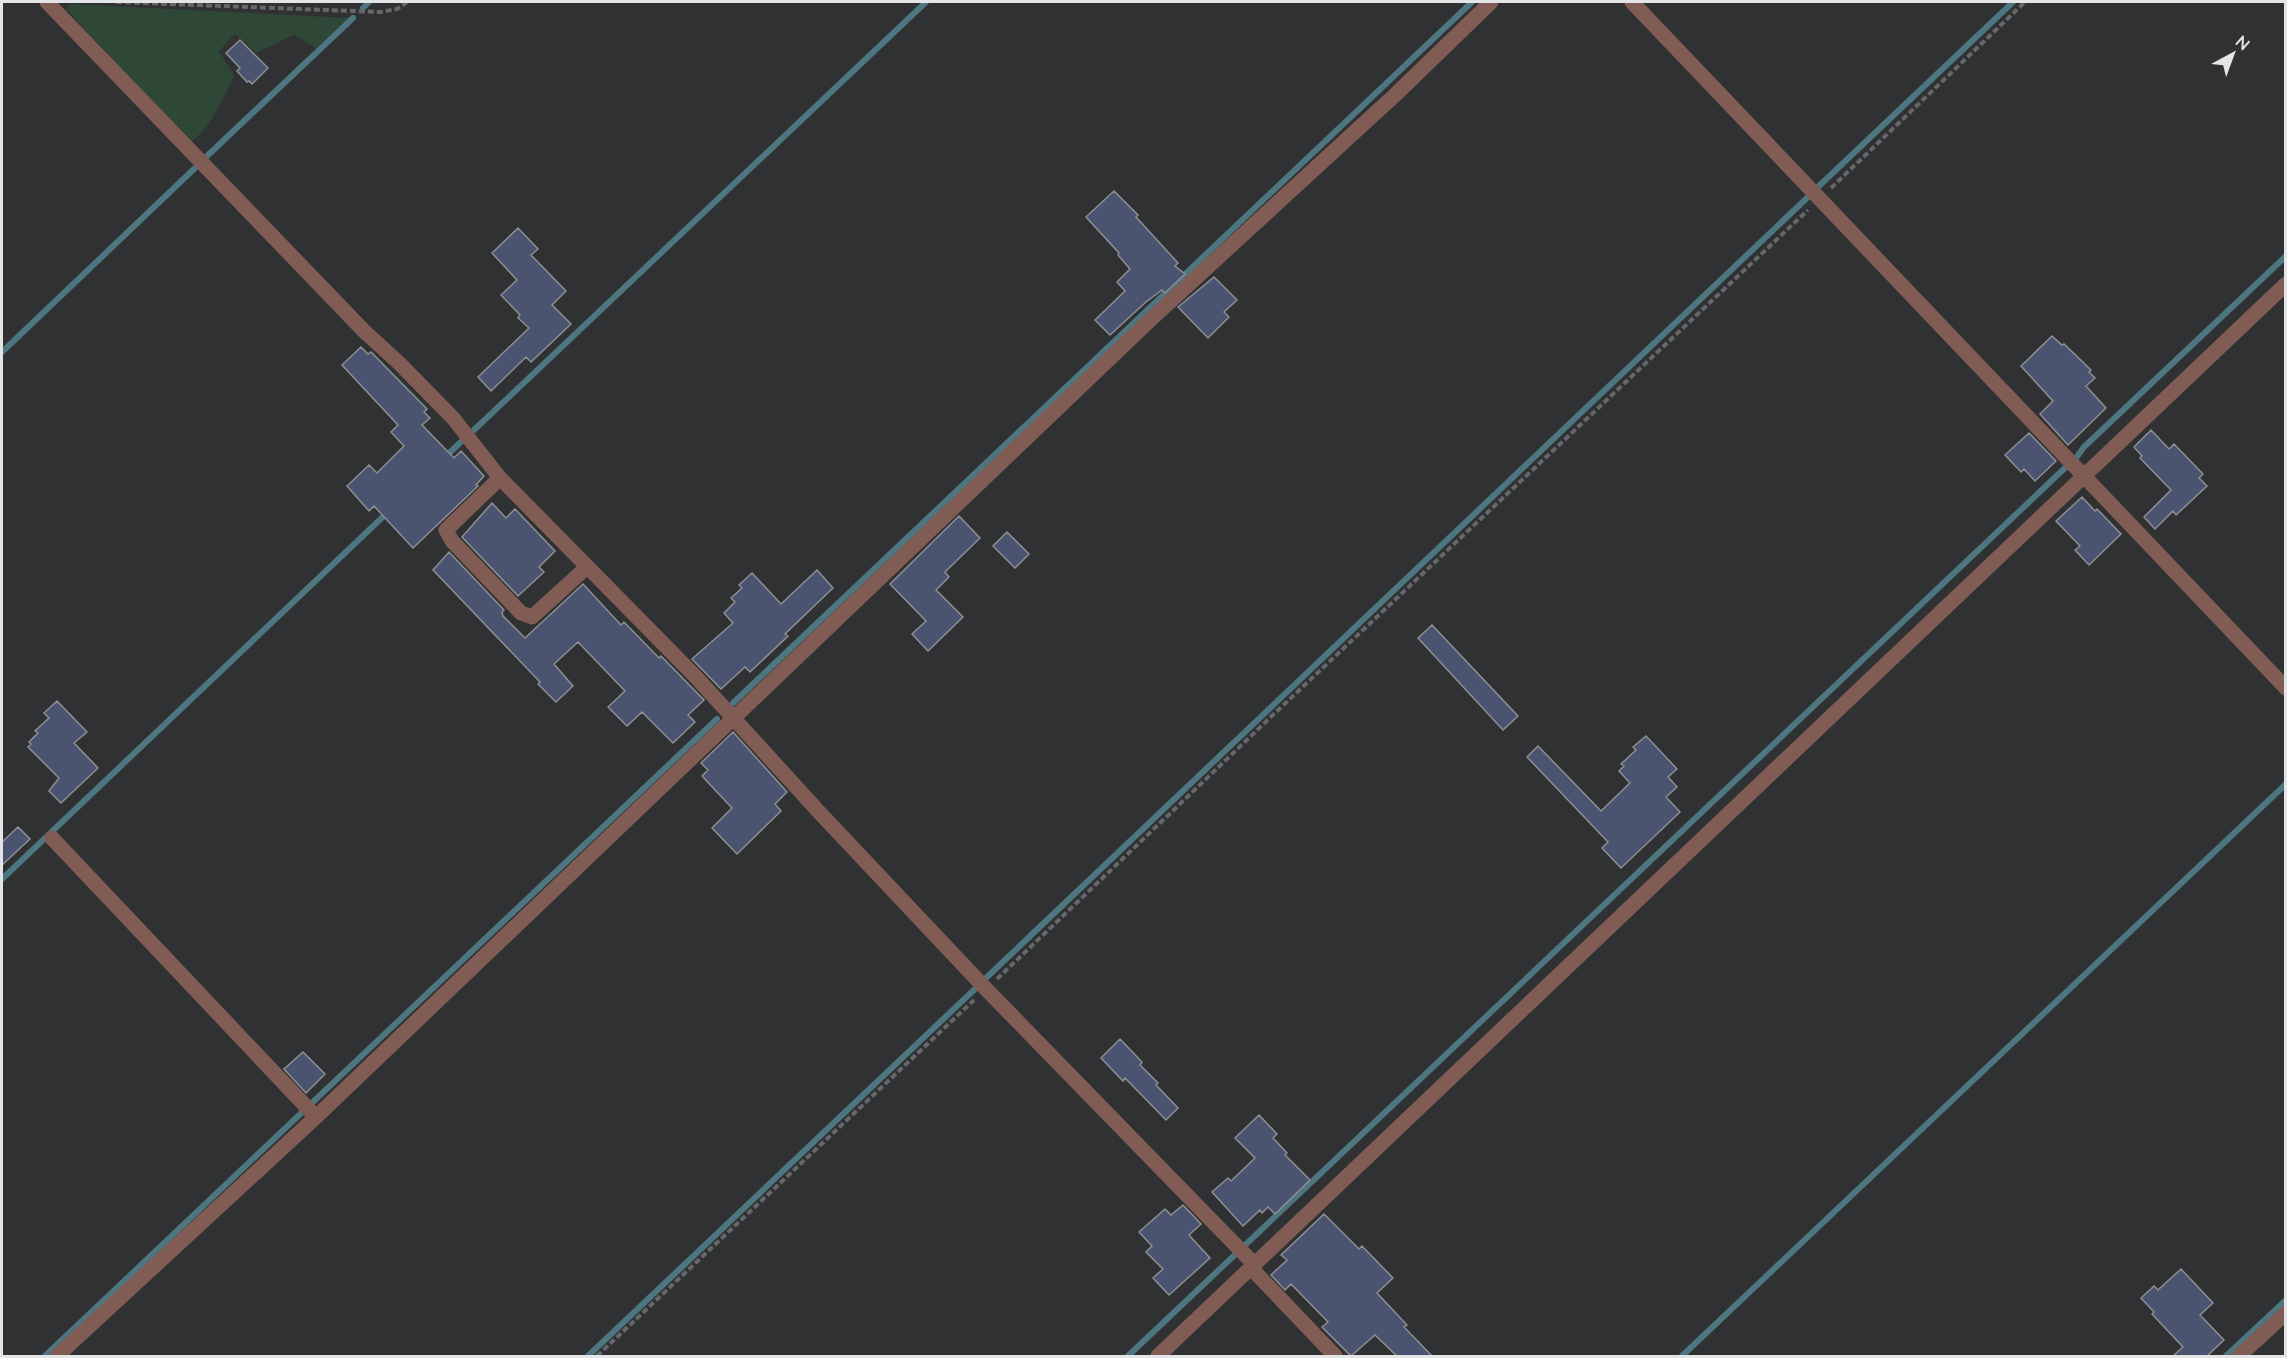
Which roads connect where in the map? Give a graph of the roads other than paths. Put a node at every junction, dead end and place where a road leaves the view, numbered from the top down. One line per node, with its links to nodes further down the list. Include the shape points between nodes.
1 (47, 2): 6 (street, via 453,418)
2 (1491, 2): 9 (street)
3 (1632, 2): 5 (street)
4 (2286, 284): 5 (street)
5 (2086, 476): 8 (street); 12 (street)
6 (500, 478): 7 (street); 7 (street, via 446,531 521,613 532,617)
7 (587, 567): 9 (street)
8 (2286, 688)
9 (733, 716): 11 (street, via 629,820); 12 (street, via 986,989)
10 (52, 838): 11 (street)
11 (310, 1111): 14 (street)
12 (1253, 1266): 15 (street); 16 (street)
13 (2286, 1313): 17 (street)
14 (57, 1356)
15 (1158, 1356)
16 (1335, 1356)
17 (2239, 1356)

